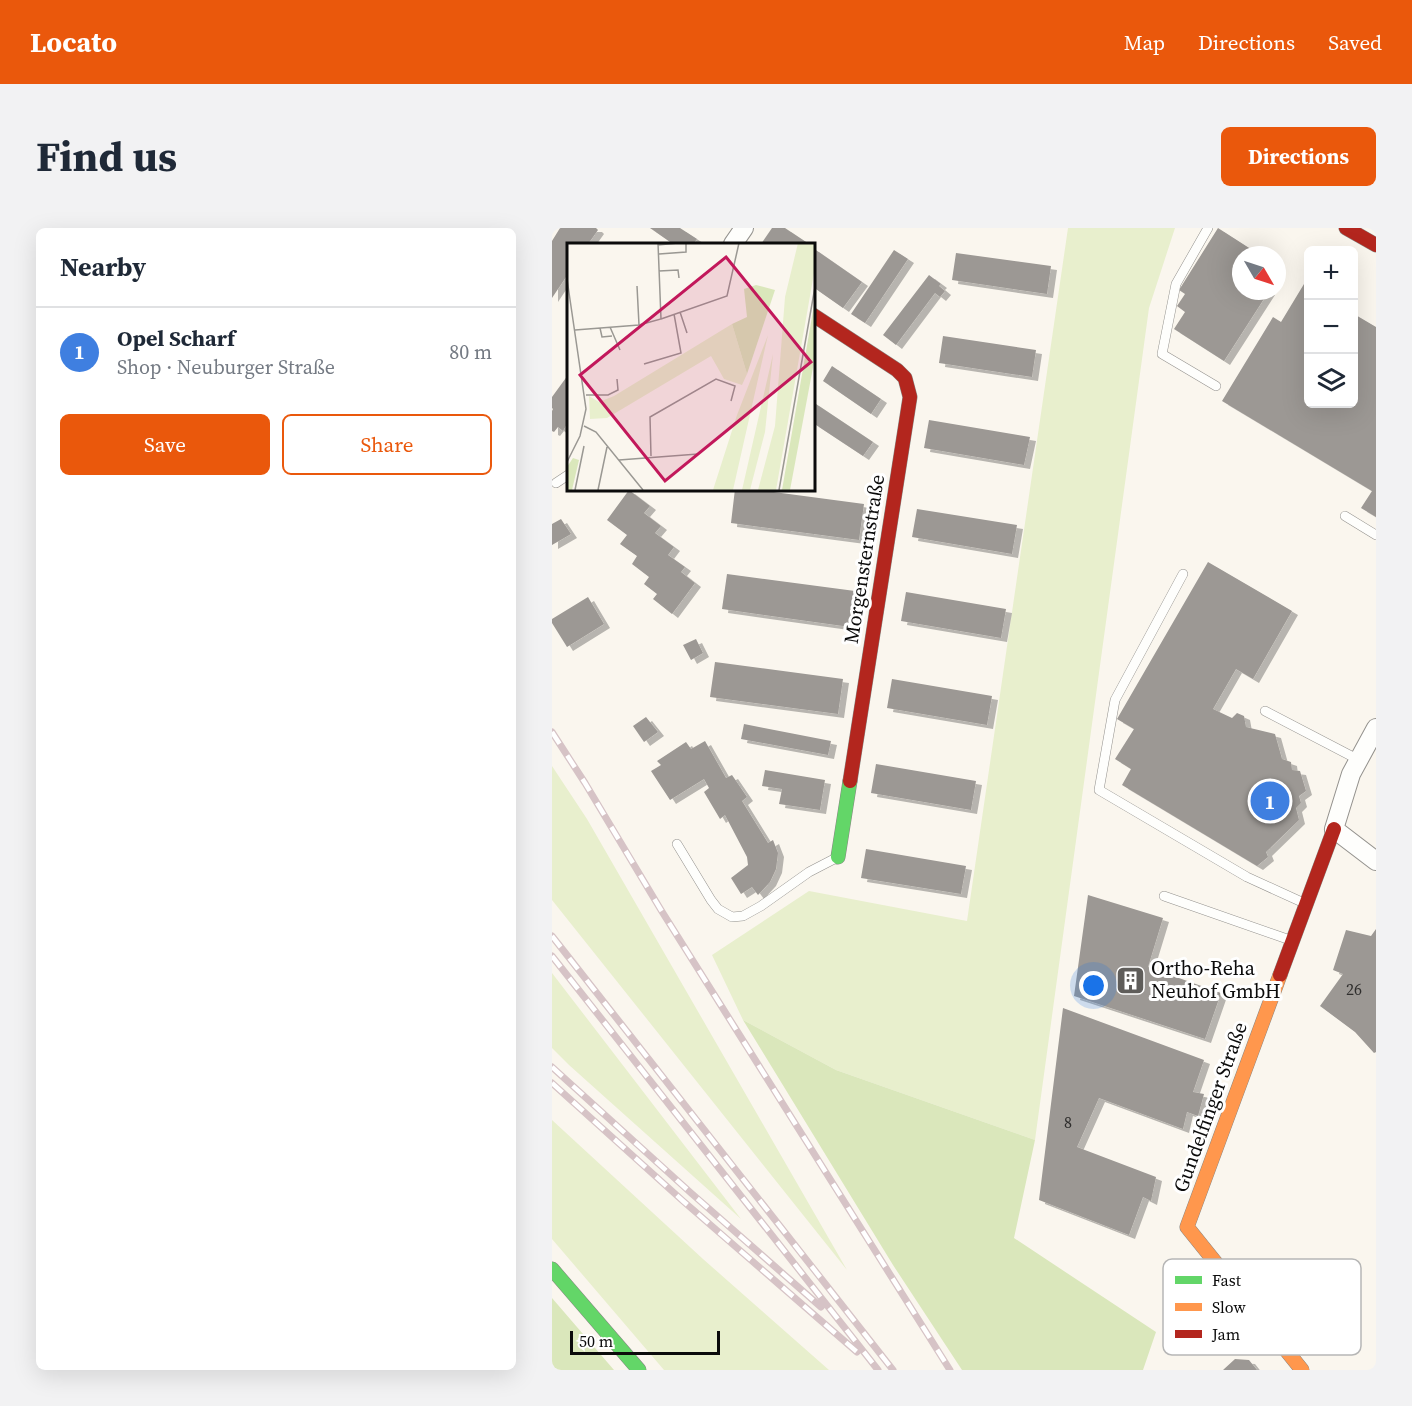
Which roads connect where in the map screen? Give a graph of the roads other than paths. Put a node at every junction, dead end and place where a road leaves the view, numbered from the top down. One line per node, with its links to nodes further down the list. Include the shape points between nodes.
1 (744, 228): 4 (street)
2 (1208, 228): 7 (lane, via 1176,284 1162,354)
3 (1348, 228): 5 (main road)
4 (734, 243)
5 (1376, 245)
6 (814, 316): 18 (main road, Morgensternstraße, via 897,370 905,378 910,397)
7 (1216, 386)
8 (567, 476): 9 (lane)
9 (556, 483)
10 (1345, 516): 11 (lane)
11 (1376, 535)
12 (1183, 574): 21 (lane, via 1115,700 1099,790 1247,877)
13 (1265, 711): 15 (lane)
14 (1376, 728): 15 (street)
15 (1359, 760): 16 (street)
16 (1334, 829): 19 (street); 21 (main road, Gundelfinger Straße)
17 (677, 844): 18 (lane, via 711,900 732,917 743,916)
18 (838, 857)
19 (1376, 861)
20 (1164, 896): 22 (lane)
21 (1306, 904): 22 (main road, Gundelfinger Straße)
22 (1292, 941): 23 (main road, Gundelfinger Straße, via 1187,1227)
23 (1213, 1259)
24 (552, 1269): 26 (main road)
25 (1290, 1355): 27 (main road, Gundelfinger Straße)
26 (639, 1370)
27 (1302, 1370)

